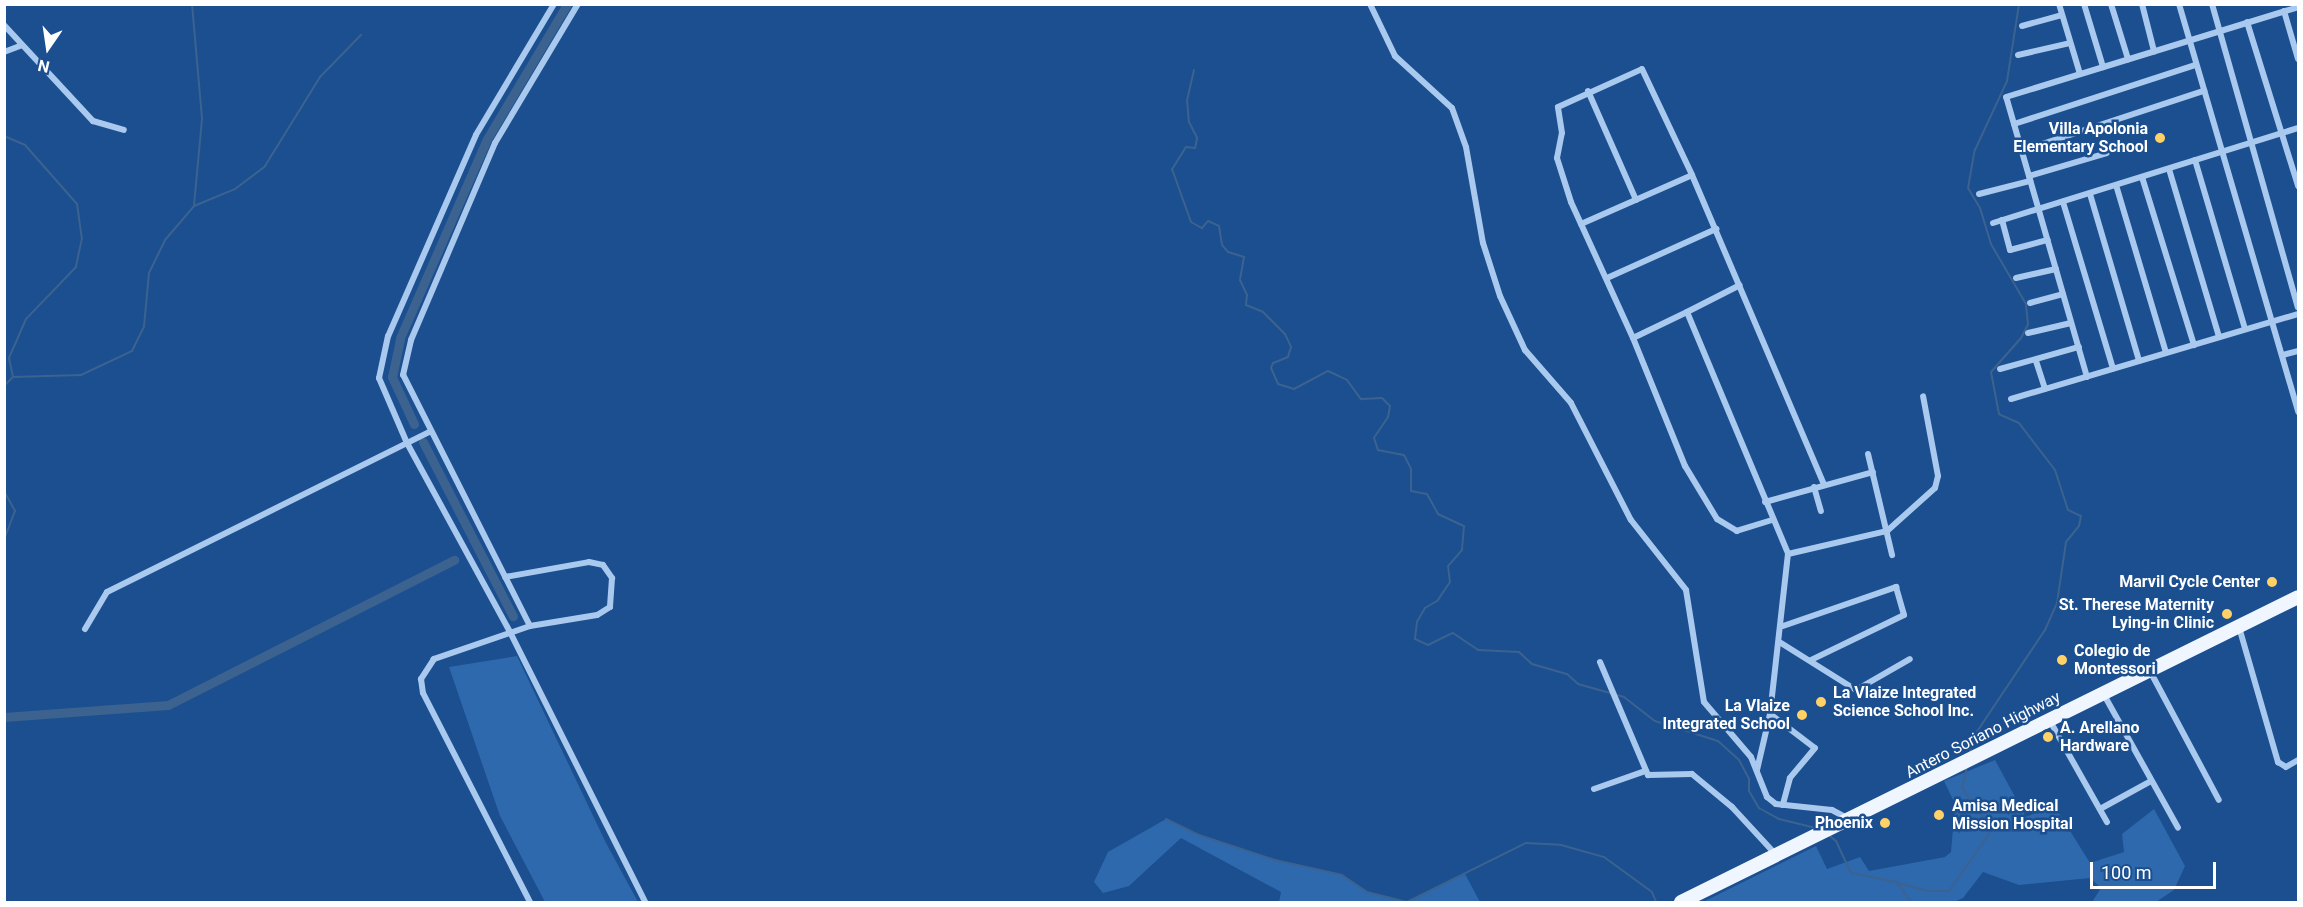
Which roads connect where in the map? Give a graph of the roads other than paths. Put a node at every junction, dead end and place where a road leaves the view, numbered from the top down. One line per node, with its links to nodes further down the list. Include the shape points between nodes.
1 (554, 4): 86 (street, via 476,135 388,336 379,378)
2 (578, 4): 85 (street, via 495,143 411,340 403,375)
3 (1370, 4): 114 (street, via 1395,56 1452,108 1466,147 1483,243 1500,296 1525,350 1571,403 1631,520 1686,590 1704,702 1751,757)
4 (2059, 4): 12 (street)
5 (2084, 4): 27 (street)
6 (2111, 4): 24 (street)
7 (2142, 4): 21 (street)
8 (2179, 4): 18 (street)
9 (2212, 4): 16 (street)
10 (2298, 7): 11 (street)
11 (2283, 11): 13 (street); 17 (street)
12 (2062, 15): 15 (street); 19 (street)
13 (2247, 22): 16 (street); 34 (street)
14 (4, 25): 20 (street)
15 (2022, 26)
16 (2218, 30): 18 (street); 35 (street)
17 (2295, 37): 25 (street)
18 (2189, 40): 21 (street); 26 (street)
19 (2070, 43): 23 (street); 28 (street)
20 (22, 45): 22 (street); 33 (street, via 93,121)
21 (2154, 51): 24 (street)
22 (4, 52)
23 (2018, 55)
24 (2128, 59): 27 (street)
25 (2298, 59)
26 (2196, 65): 30 (street); 31 (street)
27 (2103, 67): 28 (street)
28 (2080, 74): 31 (street, via 2006,97)
29 (1588, 91): 41 (street, via 1642,69 1646,71); 48 (street); 53 (street, via 1557,106 1562,133 1557,158)
30 (2204, 91): 36 (street); 37 (street)
31 (2014, 124): 36 (street)
32 (2298, 128): 34 (street)
33 (124, 130)
34 (2282, 133): 35 (street); 45 (street)
35 (2252, 143): 37 (street); 62 (street)
36 (2021, 151): 43 (street)
37 (2223, 151): 39 (street); 65 (street)
38 (2107, 153): 43 (street)
39 (2195, 160): 40 (street); 67 (street)
40 (2169, 169): 42 (street); 69 (street)
41 (1692, 175): 48 (street); 54 (street)
42 (2142, 177): 44 (street); 71 (street)
43 (2030, 178): 46 (street); 50 (street)
44 (2116, 185): 47 (street); 74 (street)
45 (2298, 186)
46 (1979, 194)
47 (2090, 194): 49 (street); 77 (street)
48 (1636, 200): 53 (street)
49 (2063, 202): 50 (street); 79 (street)
50 (2039, 210): 51 (street); 55 (street)
51 (2002, 220): 52 (street); 55 (street, via 2010,250)
52 (1993, 222)
53 (1581, 224): 57 (street)
54 (1716, 230): 57 (street); 59 (street)
55 (2048, 240): 56 (street)
56 (2056, 269): 58 (street); 60 (street)
57 (1607, 278): 70 (street)
58 (2016, 278)
59 (1740, 285): 63 (street); 89 (street)
60 (2063, 294): 61 (street); 66 (street)
61 (2030, 303)
62 (2298, 307)
63 (1687, 312): 70 (street); 91 (street)
64 (2298, 314): 65 (street)
65 (2274, 321): 67 (street); 75 (street)
66 (2072, 323): 68 (street); 72 (street)
67 (2246, 329): 69 (street)
68 (2028, 333)
69 (2219, 337): 71 (street)
70 (1633, 338): 93 (street, via 1685,466 1717,519 1737,531)
71 (2194, 345): 74 (street)
72 (2079, 347): 76 (street); 80 (street)
73 (2298, 351): 75 (street)
74 (2166, 353): 77 (street)
75 (2283, 355): 84 (street)
76 (2036, 361): 78 (street); 81 (street)
77 (2139, 361): 79 (street)
78 (2000, 369)
79 (2113, 369): 80 (street)
80 (2087, 377): 81 (street)
81 (2045, 390): 83 (street)
82 (1923, 396): 94 (street, via 1938,483)
83 (2011, 399)
84 (2298, 412)
85 (430, 432): 86 (street); 97 (street)
86 (407, 443): 102 (street, via 107,592); 103 (street)
87 (1868, 454): 88 (street)
88 (1873, 472): 89 (street); 94 (street)
89 (1824, 484): 90 (street)
90 (1814, 487): 91 (street); 92 (street)
91 (1765, 502): 93 (street)
92 (1821, 511)
93 (1772, 520): 95 (street)
94 (1887, 531): 95 (street); 96 (street)
95 (1788, 554): 100 (street)
96 (1892, 555)
97 (505, 577): 99 (street); 99 (street, via 588,562 603,565 612,578 610,607 597,615)
98 (2298, 597): 101 (main road, Antero Soriano Highway)
99 (530, 626): 103 (street)
100 (1783, 626): 104 (street); 106 (street, via 1896,587 1904,615)
101 (2239, 626): 108 (main road, Antero Soriano Highway); 112 (street, via 2278,762 2286,767)
102 (85, 629)
103 (510, 632): 124 (street, via 434,659 421,679 423,693); 125 (street)
104 (1780, 643): 106 (street); 110 (street)
105 (1910, 659): 106 (street, via 1856,690)
106 (1811, 660)
107 (1600, 662): 113 (street)
108 (2150, 670): 109 (main road, Antero Soriano Highway); 117 (street)
109 (2103, 693): 111 (main road, Antero Soriano Highway); 115 (street)
110 (1770, 714): 114 (street); 118 (street, via 1815,748 1790,778)
111 (2049, 720): 119 (street); 120 (main road, Antero Soriano Highway)
112 (2298, 760)
113 (1646, 771): 116 (street); 123 (street, via 1651,777 1692,774 1732,807)
114 (1757, 771): 118 (street, via 1767,797)
115 (2151, 781): 119 (street); 122 (street)
116 (1594, 789)
117 (2219, 800)
118 (1783, 805): 120 (street, via 1832,810)
119 (2100, 809): 121 (street)
120 (1853, 820): 123 (main road, Antero Soriano Highway)
121 (2107, 822)
122 (2178, 828)
123 (1777, 856): 126 (main road, Antero Soriano Highway)
124 (530, 903)
125 (645, 903)
126 (1681, 903)

